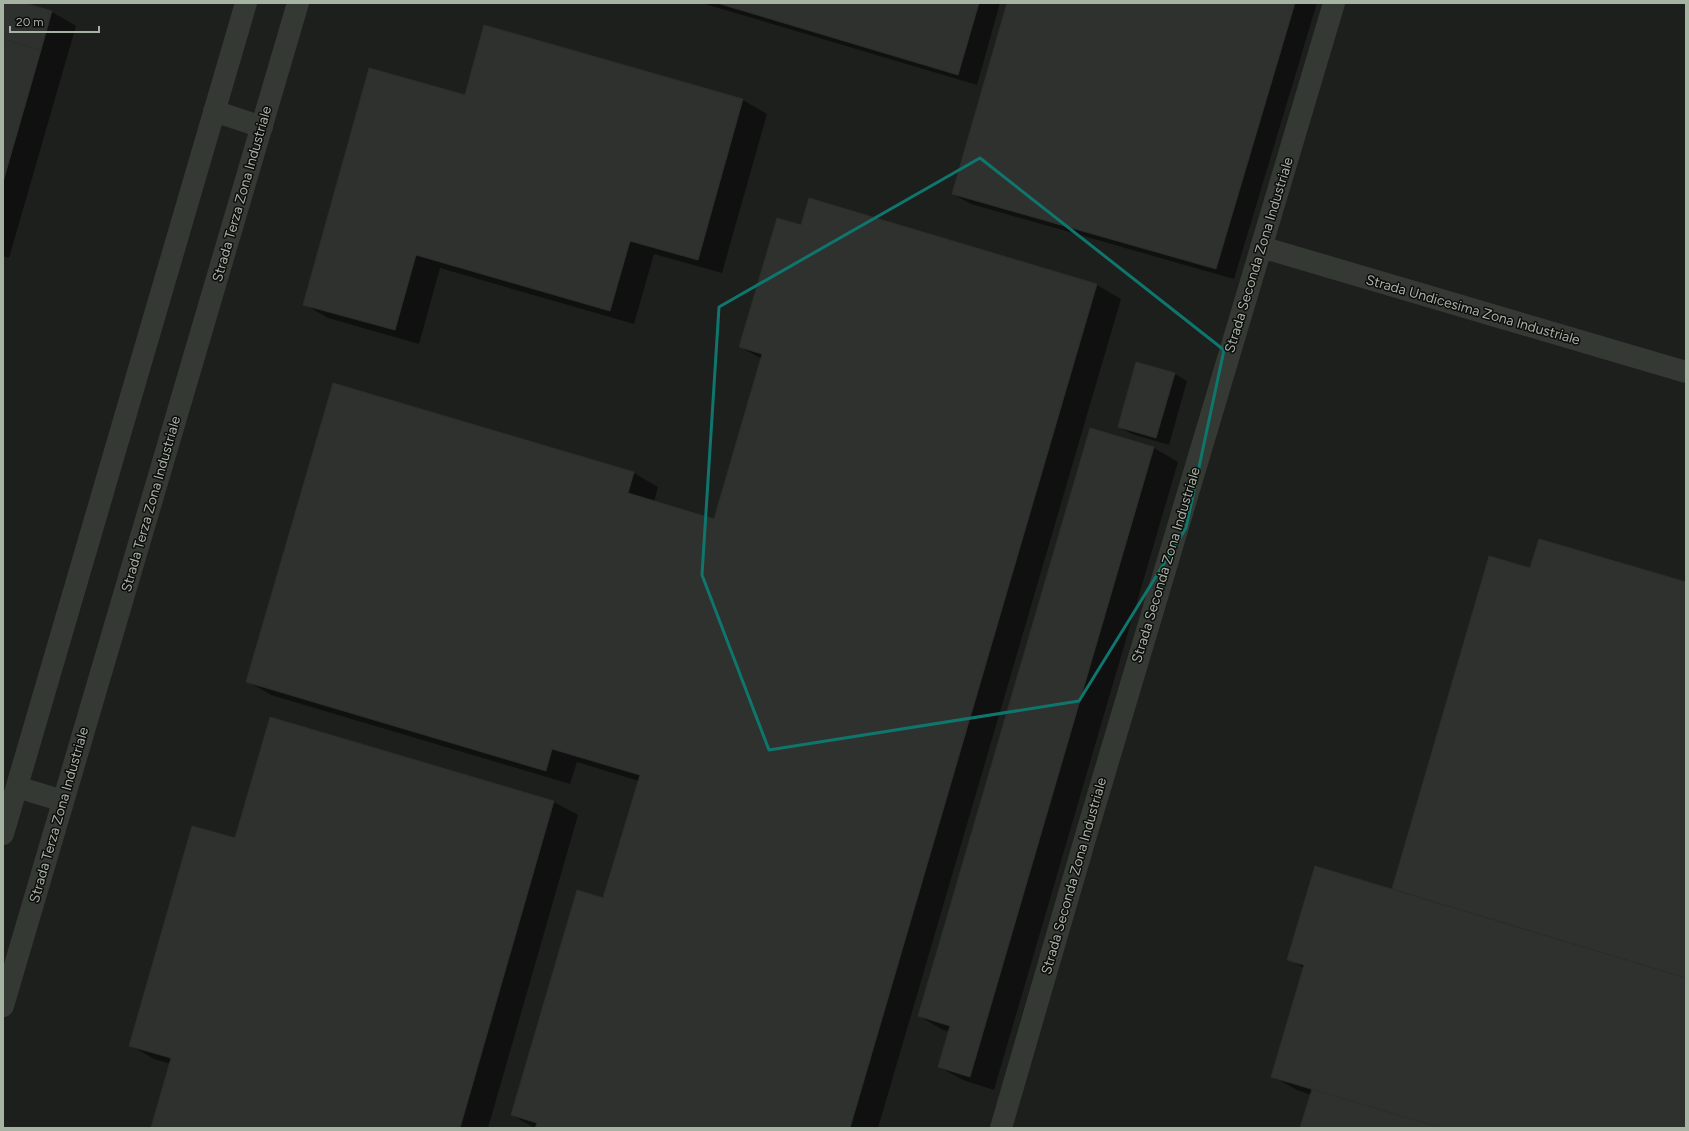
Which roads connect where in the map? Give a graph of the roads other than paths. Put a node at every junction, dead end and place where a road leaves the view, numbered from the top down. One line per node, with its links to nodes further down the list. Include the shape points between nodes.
1 (246, 3): 4 (street)
2 (298, 3): 5 (street, Strada Terza Zona Industriale)
3 (1334, 3): 6 (street, Strada Seconda Zona Industriale)
4 (214, 111): 5 (street); 8 (street)
5 (262, 127): 9 (street, Strada Terza Zona Industriale)
6 (1261, 247): 7 (street, Strada Undicesima Zona Industriale); 12 (street, Strada Seconda Zona Industriale)
7 (1686, 372)
8 (17, 787): 9 (street); 10 (street)
9 (63, 801): 11 (street, Strada Terza Zona Industriale)
10 (3, 834)
11 (3, 1006)
12 (1001, 1128)

